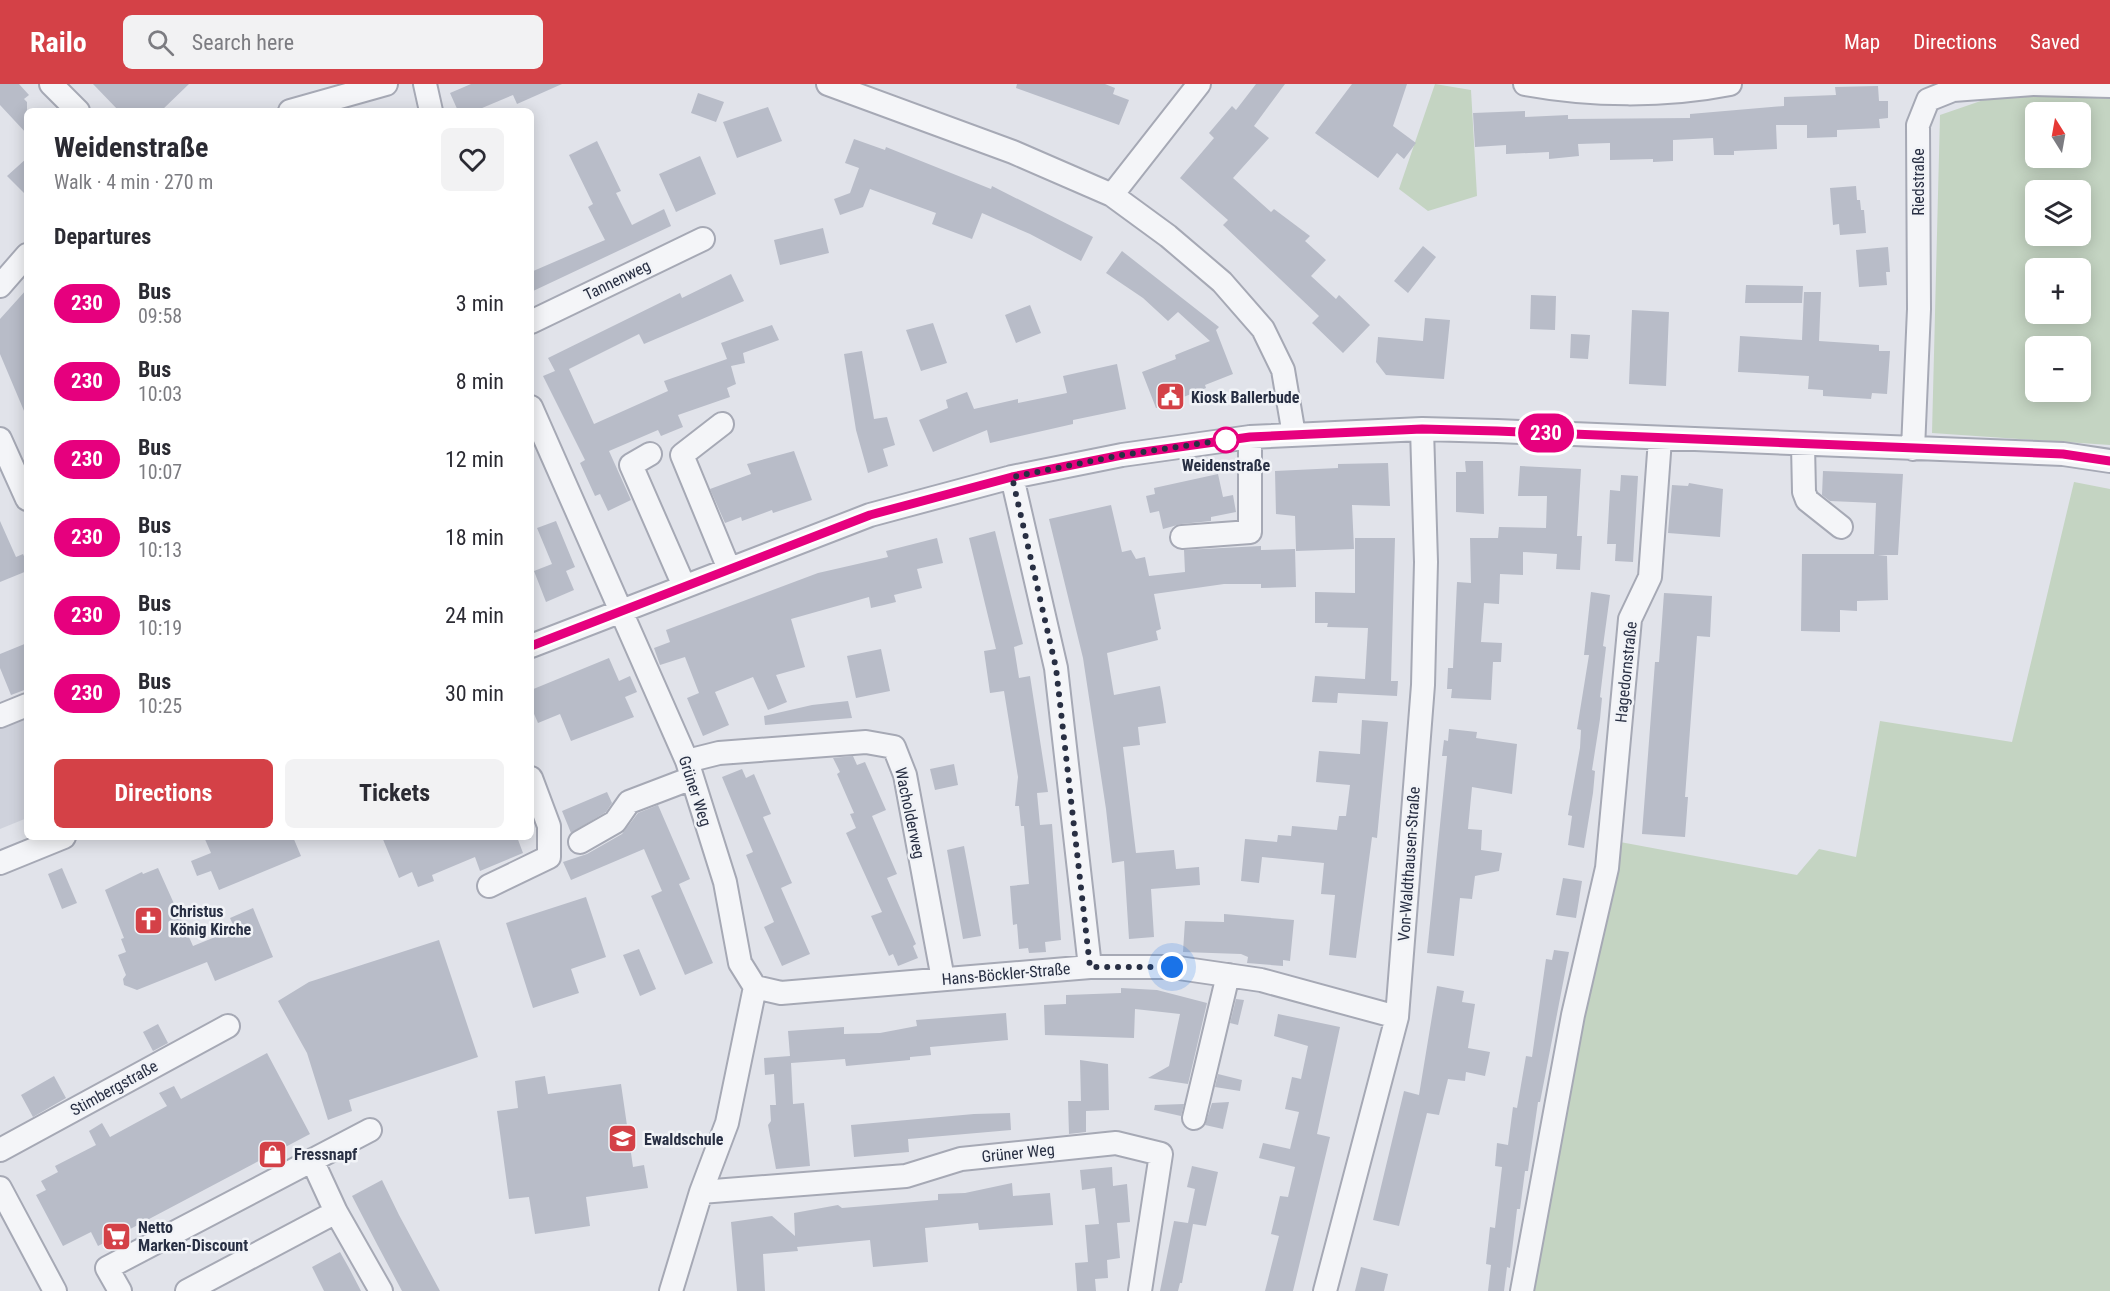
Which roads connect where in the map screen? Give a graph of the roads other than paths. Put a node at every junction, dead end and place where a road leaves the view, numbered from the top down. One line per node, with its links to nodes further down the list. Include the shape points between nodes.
1 (51, 84): 9 (street)
2 (386, 84): 10 (street)
3 (425, 84): 11 (street)
4 (828, 84): 12 (street, via 1013,152)
5 (1525, 84): 6 (street, via 1550,89 1628,92)
6 (1730, 84)
7 (2110, 86): 25 (street, Riedstraße, via 2033,84 1953,90 1928,100 1918,125 1919,309)
8 (1188, 88): 12 (street)
9 (75, 108)
10 (301, 108)
11 (430, 108)
12 (1112, 195): 20 (street, via 1222,282 1263,329 1283,370)
13 (703, 239): 16 (street, Tannenweg)
14 (24, 258): 15 (street)
15 (0, 286)
16 (534, 321)
17 (534, 414): 34 (street, Grüner Weg)
18 (722, 424): 32 (street, via 682,454)
19 (1422, 429): 20 (street); 23 (street); 48 (street, Von-Waldthausen-Straße, via 1426,562 1423,685)
20 (1294, 435): 21 (street)
21 (1250, 437): 28 (street, via 1122,455); 31 (street, via 1250,532)
22 (0, 439): 29 (street)
23 (1660, 439): 24 (street); 64 (street, Hagedornstraße, via 1650,577 1630,619 1607,868 1573,1015)
24 (1803, 445): 25 (street); 30 (street, via 1807,500)
25 (1913, 449): 27 (street, via 2063,454)
26 (650, 454): 33 (street, via 631,465)
27 (2110, 461)
28 (1012, 477): 32 (street, via 870,515); 44 (street, via 1056,668)
29 (24, 492)
30 (1841, 526)
31 (1182, 537)
32 (729, 569): 33 (street)
33 (684, 586): 34 (street)
34 (619, 610): 35 (street); 38 (street, Grüner Weg)
35 (534, 645)
36 (24, 706): 37 (street)
37 (0, 716)
38 (689, 770): 41 (street, via 629,802 615,822); 46 (street, Wacholderweg, via 719,753 866,742 894,747 904,775); 47 (street, Grüner Weg, via 725,882 740,963)
39 (534, 786): 43 (street, via 549,826 549,857)
40 (57, 840): 42 (street)
41 (580, 842)
42 (0, 863)
43 (489, 886)
44 (1090, 967): 45 (street, Hans-Böckler-Straße, via 1172,967); 46 (street, Hans-Böckler-Straße)
45 (1228, 975): 48 (street, Hans-Böckler-Straße, via 1261,980); 50 (street)
46 (943, 979): 47 (street, Hans-Böckler-Straße, via 781,993)
47 (754, 987): 54 (street, via 727,1123)
48 (1397, 1017): 63 (street, Von-Waldthausen-Straße)
49 (228, 1026): 52 (street, Stimbergstraße)
50 (1194, 1118)
51 (370, 1130): 53 (street)
52 (0, 1150)
53 (312, 1160): 56 (street); 58 (street, via 107,1268)
54 (701, 1192): 61 (street); 62 (street, Grüner Weg, via 906,1176 962,1159 1116,1143 1161,1154)
55 (2, 1196): 57 (street)
56 (336, 1212): 59 (street); 60 (street)
57 (55, 1291)
58 (120, 1291)
59 (187, 1291)
60 (381, 1291)
61 (671, 1291)
62 (1140, 1291)
63 (1325, 1291)
64 (1522, 1291)

